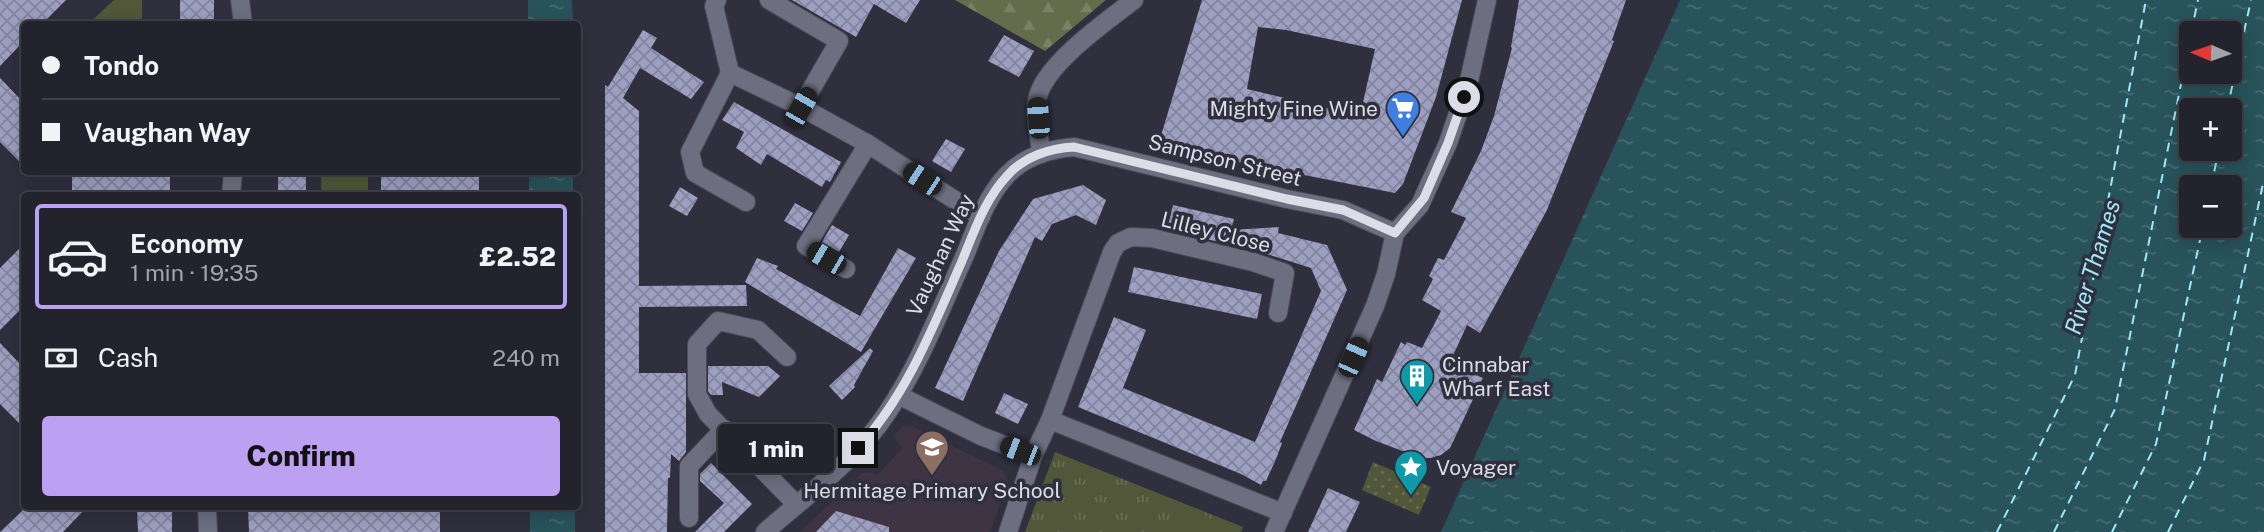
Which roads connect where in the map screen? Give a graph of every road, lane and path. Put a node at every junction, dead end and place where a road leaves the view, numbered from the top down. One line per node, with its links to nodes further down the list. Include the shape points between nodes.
1 (240, 0): 6 (street)
2 (718, 0): 7 (street, via 714,6)
3 (769, 0): 8 (street, via 839,41)
4 (1134, 0): 10 (street, via 1074,48 1044,85 1037,102)
5 (1487, 0): 13 (street, via 1469,82 1448,143 1420,205)
6 (243, 21)
7 (730, 73): 8 (street); 11 (street, via 690,152 695,173)
8 (801, 107): 9 (street)
9 (868, 144): 12 (street); 14 (street, via 806,246)
10 (1041, 154): 12 (street, Vaughan Way, via 1008,174); 13 (street, Sampson Street, via 1061,148 1090,150 1343,210)
11 (746, 202)
12 (981, 216): 17 (street, Vaughan Way)
13 (1395, 233): 23 (street, via 1375,306)
14 (846, 269)
15 (1278, 313): 18 (street, Lilley Close, via 1285,273 1152,238 1131,237 1118,243)
16 (787, 357): 19 (street, via 758,330 718,321 697,344 697,394 708,414)
17 (898, 395): 20 (street); 21 (street, Vaughan Way, via 847,459)
18 (1050, 420): 20 (street, Lilley Close); 23 (street)
19 (724, 429): 21 (street); 24 (street, via 690,466)
20 (1033, 456): 27 (street, Lilley Close)
21 (796, 504): 26 (street, Vaughan Way)
22 (207, 510): 25 (street)
23 (1283, 513): 28 (street)
24 (689, 518)
25 (208, 532)
26 (765, 532)
27 (1008, 532)
28 (1273, 532)

